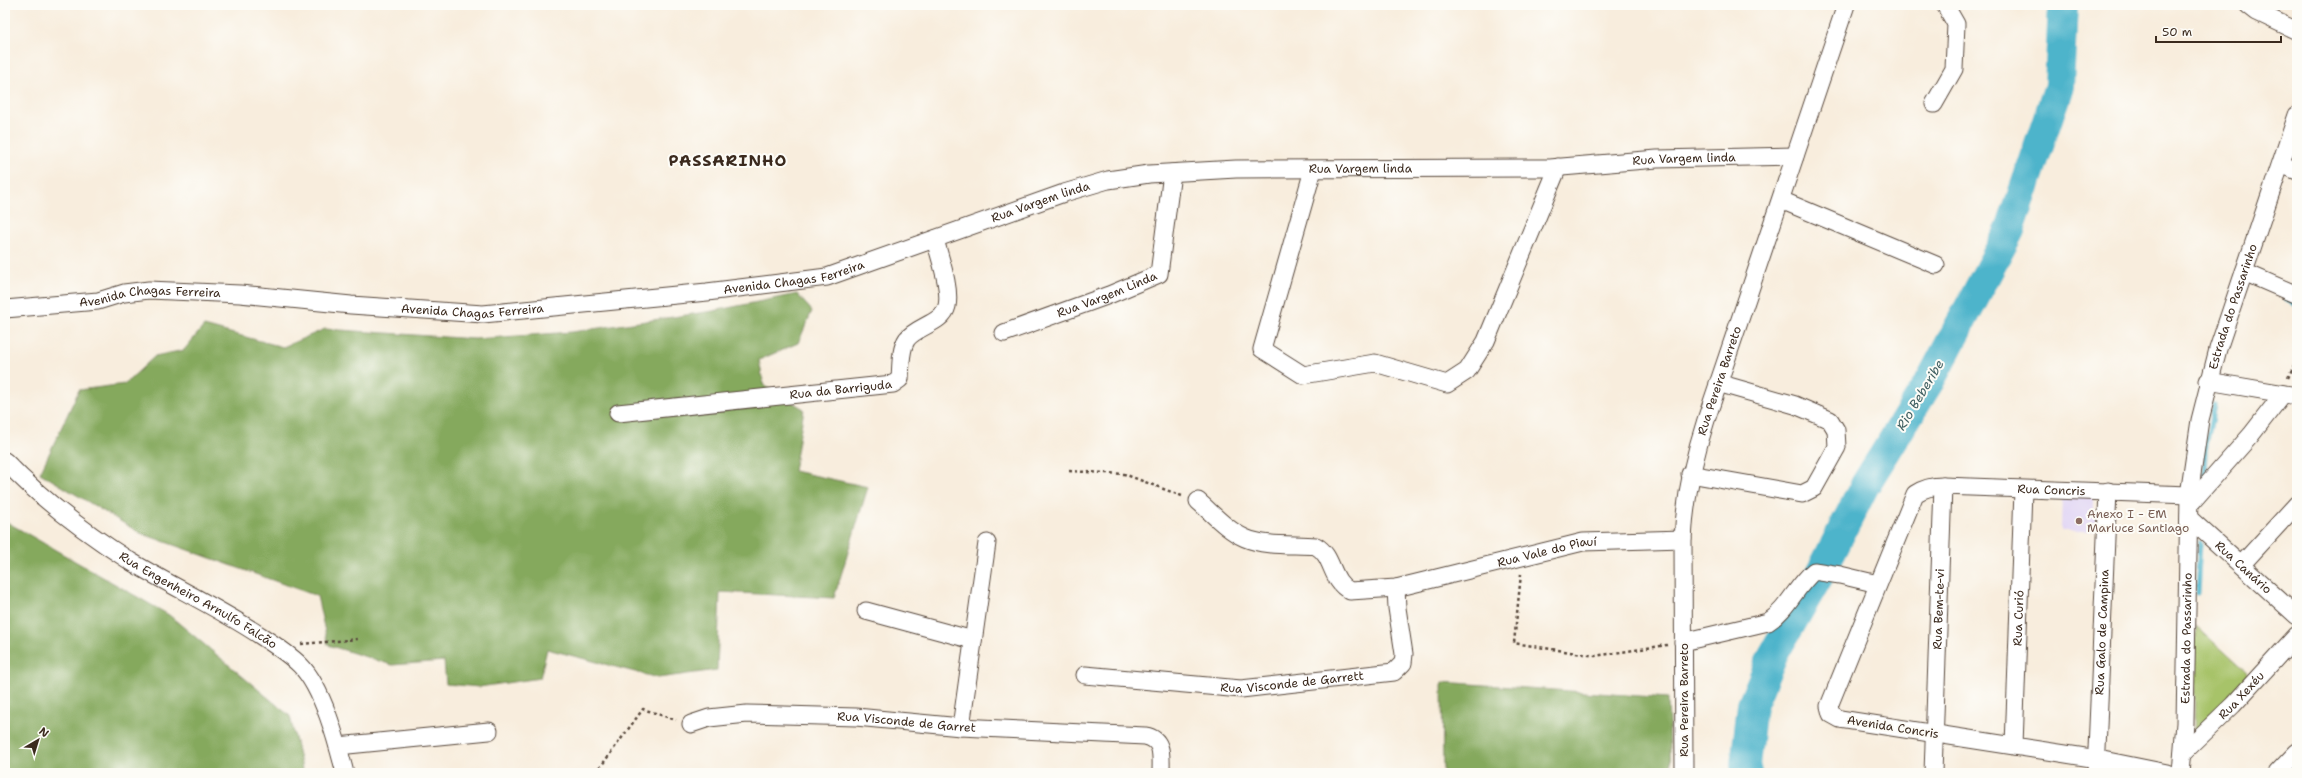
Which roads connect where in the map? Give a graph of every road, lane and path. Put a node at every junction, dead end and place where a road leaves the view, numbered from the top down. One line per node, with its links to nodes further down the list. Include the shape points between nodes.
1 (1846, 5): 7 (street, Rua Pereira Barreto)
2 (1945, 5): 5 (street, via 1956,24 1954,68)
3 (2248, 5): 4 (street)
4 (2297, 31)
5 (1934, 104)
6 (2297, 115): 8 (street, Estrada do Passarinho)
7 (1795, 156): 9 (street, Rua Vargem linda, via 1658,159); 13 (street, Rua Pereira Barreto)
8 (2281, 164): 11 (street); 16 (street, Estrada do Passarinho)
9 (1558, 167): 10 (street, Rua Vargem linda); 10 (street, via 1486,342 1467,371 1447,384 1375,363 1303,375 1262,349)
10 (1313, 170): 12 (street, Rua Vargem linda, via 1236,169)
11 (2297, 171)
12 (1172, 173): 14 (street, Rua Vargem linda, via 1108,180 1005,212); 19 (street, Rua Vargem Linda, via 1159,274)
13 (1781, 200): 15 (street); 21 (street, Rua Pereira Barreto)
14 (935, 239): 18 (street, Avenida Chagas Ferreira, via 828,277 707,292 483,314 226,293 149,290 124,293 98,301); 23 (street, Rua da Barriguda, via 947,289 947,306 940,317 908,339 903,350 900,379 893,384)
15 (1936, 265)
16 (2244, 272): 17 (street); 20 (street, Estrada do Passarinho)
17 (2297, 295)
18 (5, 309)
19 (1004, 333)
20 (2208, 381): 22 (street); 33 (street, Estrada do Passarinho, via 2200,420)
21 (1718, 384): 26 (street, Rua Pereira Barreto); 26 (street, via 1795,405 1830,420 1836,430 1837,447 1814,488 1802,494)
22 (2290, 395): 33 (street, via 2251,435)
23 (618, 413)
24 (5, 461): 46 (street, Rua Engenheiro Arnulfo Falcão, via 19,476 76,523 130,561 197,596)
25 (1069, 471): 31 (path, via 1124,474)
26 (1690, 474): 34 (street, Rua Pereira Barreto, via 1684,506)
27 (1943, 486): 28 (street, Rua Concris); 30 (street, Rua Concris, via 1932,486); 51 (street, Rua Bem-te-vi)
28 (2023, 490): 29 (street, Rua Concris); 53 (street, Rua Curió)
29 (2108, 491): 33 (street, Rua Concris); 56 (street, Rua Galo de Campina)
30 (1915, 494): 38 (street, Avenida Concris)
31 (1198, 501): 39 (street, via 1230,530 1246,538 1316,546 1322,549 1338,582 1350,591)
32 (2297, 504): 37 (street)
33 (2190, 506): 37 (street, Rua Canário); 55 (street, Estrada do Passarinho)
34 (1683, 539): 36 (street, Rua Vale do Piauí, via 1583,542); 45 (street, Rua Pereira Barreto)
35 (986, 543): 44 (street)
36 (1522, 557): 39 (street, Rua Vale do Piauí); 45 (path, via 1514,643 1595,656)
37 (2242, 564): 41 (street, Rua Canário)
38 (1878, 584): 45 (street, via 1817,571 1804,580 1780,614 1768,622); 51 (street, Avenida Concris, via 1831,699 1830,714 1840,719)
39 (1396, 588): 47 (street, Rua Visconde de Garrett, via 1404,654 1403,663 1394,672 1241,689)
40 (866, 611): 44 (street)
41 (2297, 616)
42 (2297, 634): 55 (street, Rua Xexéu, via 2233,705)
43 (359, 639): 46 (path, via 306,642)
44 (973, 640): 49 (street)
45 (1684, 642): 60 (street, Rua Pereira Barreto)
46 (282, 649): 52 (street, Rua Engenheiro Arnulfo Falcão, via 312,680)
47 (1085, 675)
48 (691, 724): 49 (street, Rua Visconde de Garret, via 709,718 747,714 856,717); 58 (path, via 643,709)
49 (961, 727): 59 (street, Rua Visconde de Garret, via 1145,736 1156,739 1159,743)
50 (489, 731): 52 (street)
51 (1934, 733): 53 (street, Avenida Concris); 61 (street, Rua Bem-te-vi)
52 (338, 746): 57 (street, Rua Engenheiro Arnulfo Falcão)
53 (2014, 746): 56 (street, Avenida Concris)
54 (2297, 752): 64 (street)
55 (2183, 753): 63 (street, Estrada do Passarinho)
56 (2097, 766): 62 (street, Avenida Concris)
57 (345, 773)
58 (596, 773)
59 (1161, 773)
60 (1684, 773)
61 (1933, 773)
62 (2167, 773)
63 (2181, 773)
64 (2277, 773)

